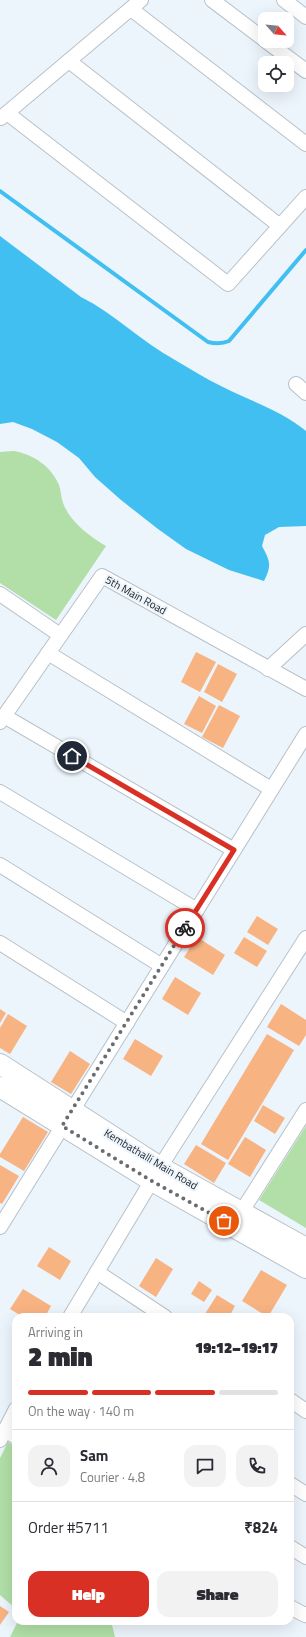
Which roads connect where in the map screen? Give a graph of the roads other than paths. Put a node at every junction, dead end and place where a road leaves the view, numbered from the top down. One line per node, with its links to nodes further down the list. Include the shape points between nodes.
1 (212, 0): 5 (street)
2 (284, 0): 4 (street)
3 (136, 4): 7 (street); 10 (street)
4 (306, 16)
5 (258, 34)
6 (276, 48): 8 (street)
7 (69, 61): 9 (street); 12 (street)
8 (306, 71)
9 (4, 116): 12 (street, via 228,284)
10 (306, 144)
11 (306, 197): 12 (street)
12 (280, 226)
13 (2, 600): 15 (street)
14 (306, 634): 17 (street)
15 (60, 635): 16 (street, 5th Main Road); 17 (street, 5th Main Road, via 102,576)
16 (48, 653): 19 (street, 5th Main Road); 21 (street)
17 (268, 669): 18 (street, 5th Main Road)
18 (306, 689)
19 (2, 719): 23 (street)
20 (306, 734): 21 (street)
21 (272, 789): 23 (street)
22 (0, 792): 25 (street)
23 (234, 850): 25 (street)
24 (0, 865): 28 (street)
25 (197, 910): 28 (street)
26 (306, 938): 35 (street)
27 (0, 943): 29 (street)
28 (162, 966): 29 (street)
29 (127, 1022): 32 (street)
30 (0, 1064): 32 (street, Kembathalli Main Road)
31 (0, 1087): 34 (street, Kembathalli Main Road)
32 (72, 1109): 34 (street); 35 (street, Kembathalli Main Road)
33 (306, 1110): 36 (street)
34 (62, 1126): 35 (street, Kembathalli Main Road); 37 (street)
35 (156, 1174): 36 (street, Kembathalli Main Road); 39 (street, Kembathalli Main Road); 40 (street)
36 (242, 1211): 38 (street, Kembathalli Main Road)
37 (1, 1220)
38 (306, 1248)
39 (306, 1268)
40 (97, 1272): 41 (street); 42 (street)
41 (72, 1313)
42 (159, 1313)
43 (294, 1403): 44 (street)
44 (306, 1411)
45 (12, 1418): 46 (street)
46 (5, 1434)
47 (294, 1486): 48 (street)
48 (306, 1494)
49 (294, 1550): 50 (street)
50 (306, 1558)
51 (294, 1609): 52 (street)
52 (306, 1614)

